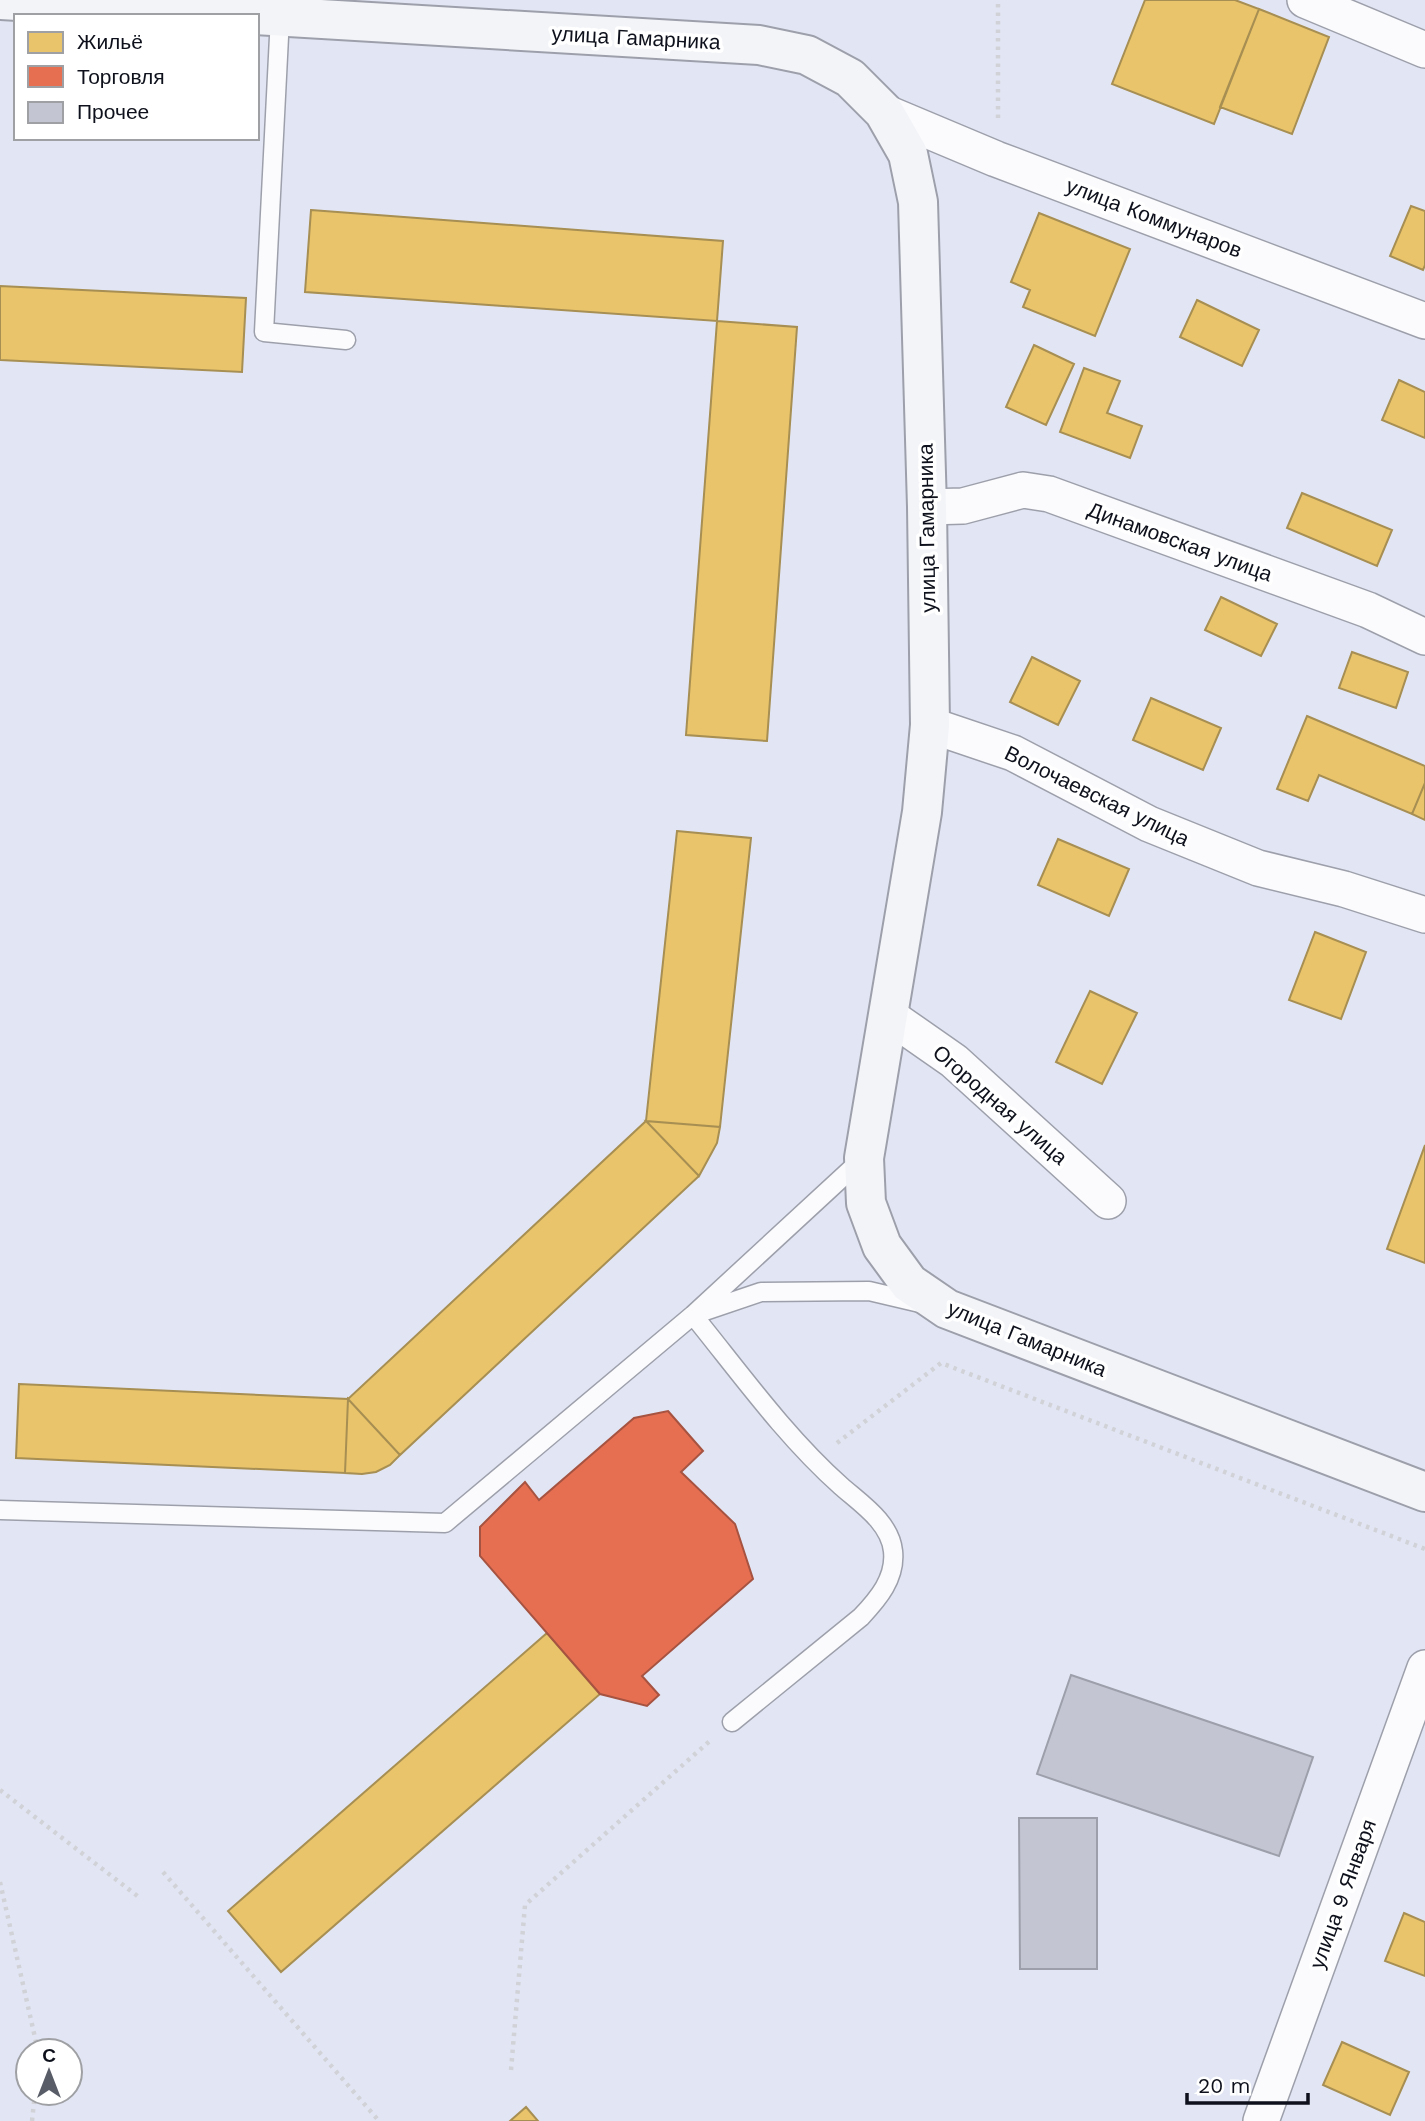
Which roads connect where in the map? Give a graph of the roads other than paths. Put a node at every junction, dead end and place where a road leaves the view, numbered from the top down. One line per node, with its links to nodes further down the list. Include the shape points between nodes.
1 (0, 0): 3 (street, улица Гамарника)
2 (1305, 0): 6 (street)
3 (231, 14)
4 (259, 16): 5 (street, улица Гамарника)
5 (280, 17): 7 (street, улица Гамарника, via 760,45 807,55 828,66 850,78); 9 (lane, via 264,332)
6 (1425, 50)
7 (884, 112): 8 (street, улица Коммунаров); 10 (street, улица Гамарника, via 908,155 918,202)
8 (1425, 321)
9 (346, 340)
10 (928, 508): 11 (street, Динамовская улица, via 963,506 1023,490 1049,494 1368,610); 12 (street, улица Гамарника)
11 (1425, 637)
12 (930, 725): 13 (street, Волочаевская улица, via 1013,753 1149,824 1258,868); 14 (street, улица Гамарника, via 922,812)
13 (1425, 915)
14 (888, 1015): 15 (street, улица Гамарника); 16 (street, Огородная улица, via 954,1061)
15 (864, 1158): 17 (street, улица Гамарника, via 866,1203 882,1246 909,1283); 18 (lane)
16 (1108, 1201)
17 (947, 1309): 18 (lane, via 869,1291 761,1292); 19 (street, улица Гамарника)
18 (693, 1315): 20 (lane, via 445,1523); 22 (lane, via 813,1462 878,1519 893,1550 888,1581 862,1617)
19 (1425, 1492)
20 (0, 1510)
21 (1425, 1668): 23 (street, улица 9 Января)
22 (732, 1722)
23 (1261, 2121)

